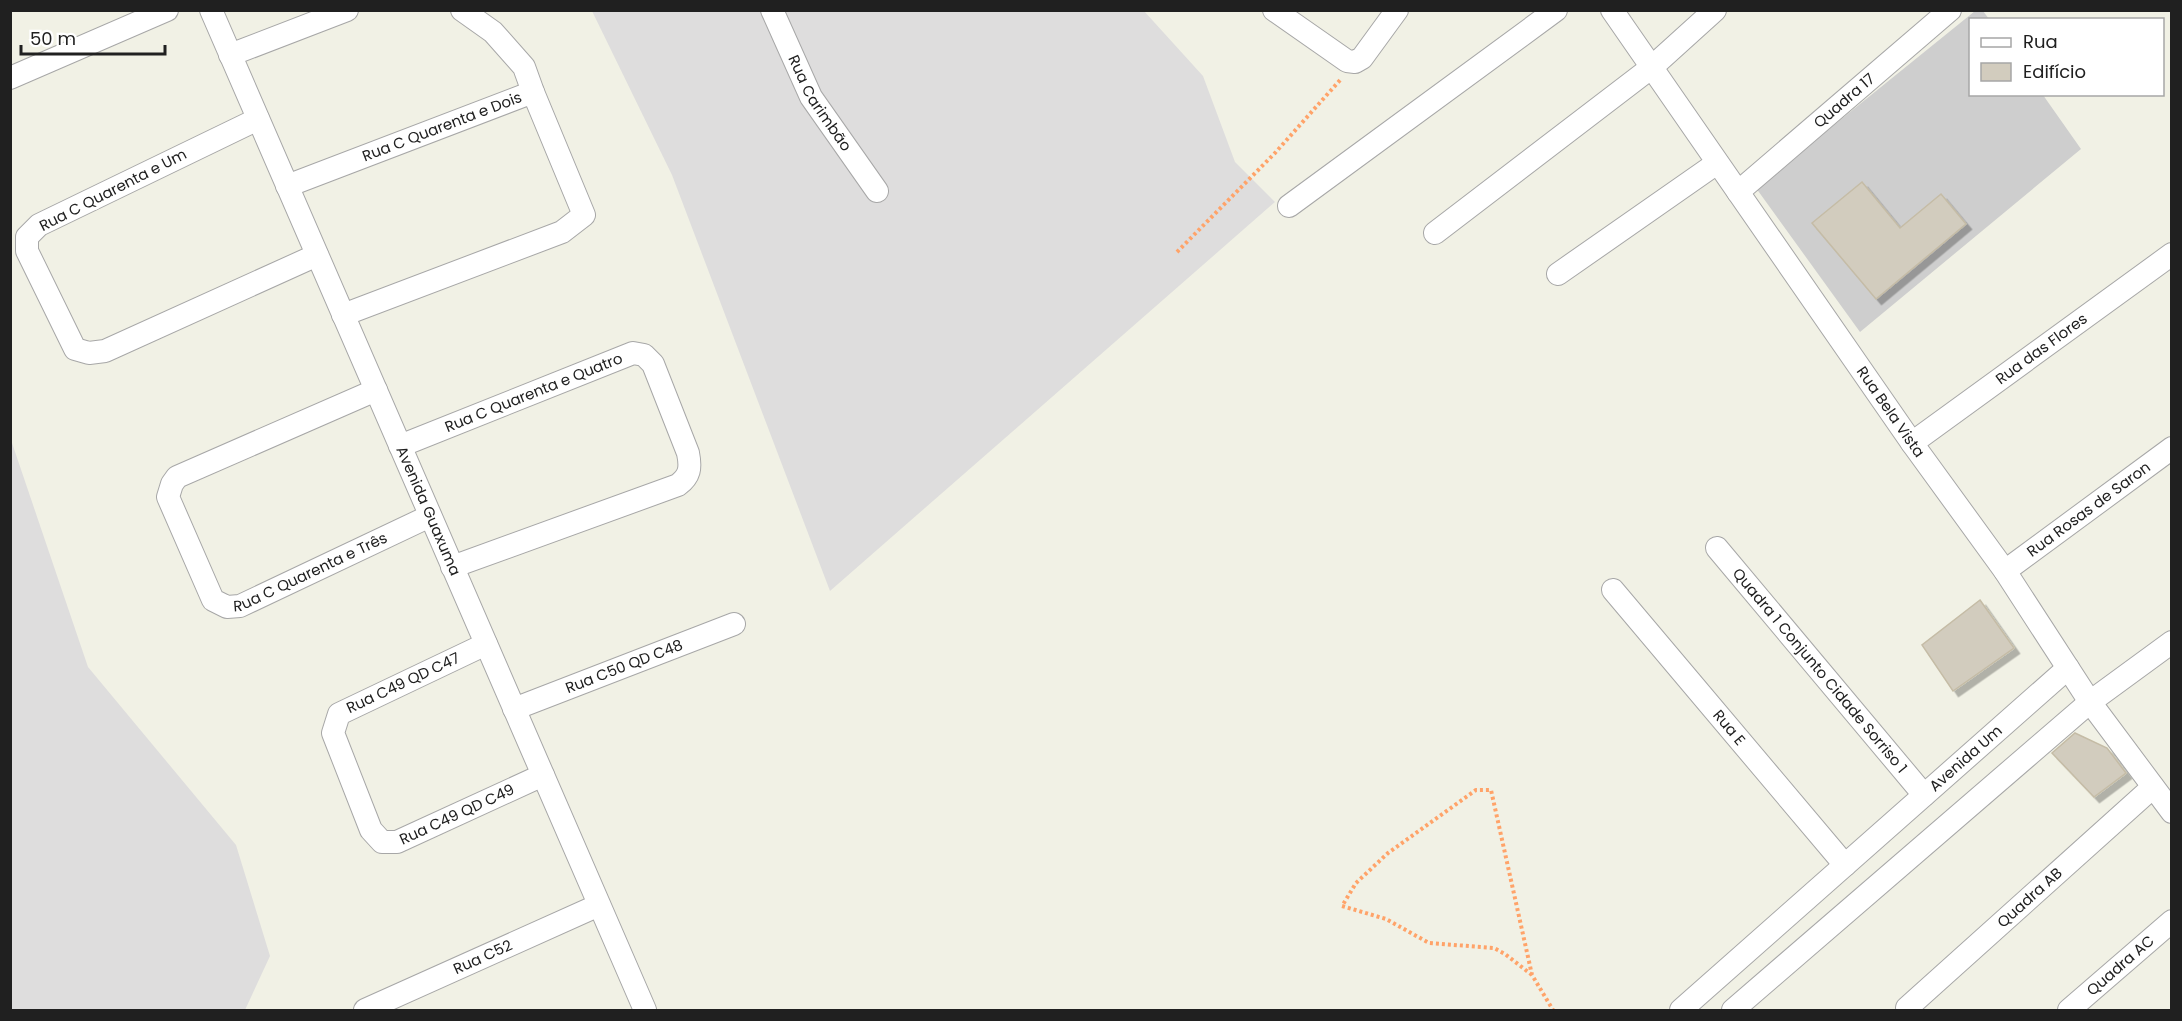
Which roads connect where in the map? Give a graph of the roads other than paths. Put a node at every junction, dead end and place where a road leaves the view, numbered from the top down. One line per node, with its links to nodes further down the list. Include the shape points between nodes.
1 (167, 10): 14 (street)
2 (211, 10): 12 (street, Avenida Guaxuma)
3 (347, 10): 12 (street)
4 (462, 10): 15 (street, via 493,32 524,68)
5 (772, 10): 19 (street, Rua Carimbão, via 811,97)
6 (1274, 10): 7 (street, via 1347,61 1355,62)
7 (1397, 10)
8 (1556, 10): 21 (street)
9 (1612, 10): 13 (street, Rua Bela Vista)
10 (1715, 10): 13 (street)
11 (1950, 10): 20 (street, Quadra 17)
12 (230, 55): 16 (street, Avenida Guaxuma)
13 (1652, 67): 17 (street, Rua Bela Vista); 22 (street)
14 (10, 78)
15 (533, 92): 18 (street, Rua C Quarenta e Dois); 26 (street, Rua C Quarenta e Dois, via 584,216 562,232)
16 (258, 119): 18 (street, Avenida Guaxuma); 24 (street, Rua C Quarenta e Um, via 39,225 27,237 27,251 75,349 89,353 105,351)
17 (1717, 163): 20 (street, Rua Bela Vista); 25 (street)
18 (287, 186): 24 (street, Avenida Guaxuma)
19 (878, 191)
20 (1738, 192): 28 (street, Rua Bela Vista)
21 (1289, 206)
22 (1435, 233)
23 (2172, 254): 28 (street, Rua das Flores)
24 (317, 255): 26 (street, Avenida Guaxuma)
25 (1558, 274)
26 (343, 315): 27 (street, Avenida Guaxuma)
27 (376, 390): 29 (street, Avenida Guaxuma); 31 (street, Rua C Quarenta e Três, via 177,477 168,497 213,600 227,607 240,606)
28 (1912, 443): 34 (street, Rua Bela Vista)
29 (400, 446): 31 (street, Avenida Guaxuma); 33 (street, Rua C Quarenta e Quatro, via 633,353 644,355 652,364 688,453 691,467 686,479)
30 (2172, 448): 34 (street, Rua Rosas de Saron)
31 (430, 516): 33 (street, Avenida Guaxuma)
32 (1717, 548): 47 (street, Quadra 1 Conjunto Cidade Sorriso 1)
33 (452, 567): 38 (street, Avenida Guaxuma)
34 (2005, 571): 39 (street, Rua Bela Vista)
35 (1613, 590): 50 (street, Rua E)
36 (734, 624): 41 (street, Rua C50 QD C48)
37 (2172, 642): 40 (street)
38 (486, 644): 41 (street, Avenida Guaxuma); 44 (street, Rua C49 QD C47, via 339,714)
39 (2068, 668): 40 (street, Rua Bela Vista); 47 (street, Avenida Um)
40 (2090, 702): 42 (street, Rua Bela Vista); 43 (street)
41 (514, 709): 45 (street, Avenida Guaxuma)
42 (2107, 725): 43 (street, via 2076,723); 46 (street, Rua Bela Vista)
43 (2061, 728): 51 (street)
44 (333, 733): 45 (street, Rua C49 QD C49, via 371,830 382,842 397,842)
45 (543, 774): 52 (street, Avenida Guaxuma)
46 (2153, 787): 48 (street, Rua Bela Vista); 54 (street, Quadra AB)
47 (1924, 795): 49 (street, Avenida Um)
48 (2172, 812)
49 (1862, 850): 50 (street, Avenida Um); 51 (street)
50 (1845, 866): 57 (street, Avenida Um)
51 (1887, 878): 58 (street)
52 (599, 905): 55 (street, Rua C52); 56 (street, Avenida Guaxuma)
53 (2172, 921): 59 (street, Quadra AC)
54 (1907, 1008)
55 (365, 1011)
56 (645, 1011)
57 (1681, 1011)
58 (1733, 1011)
59 (2069, 1011)

